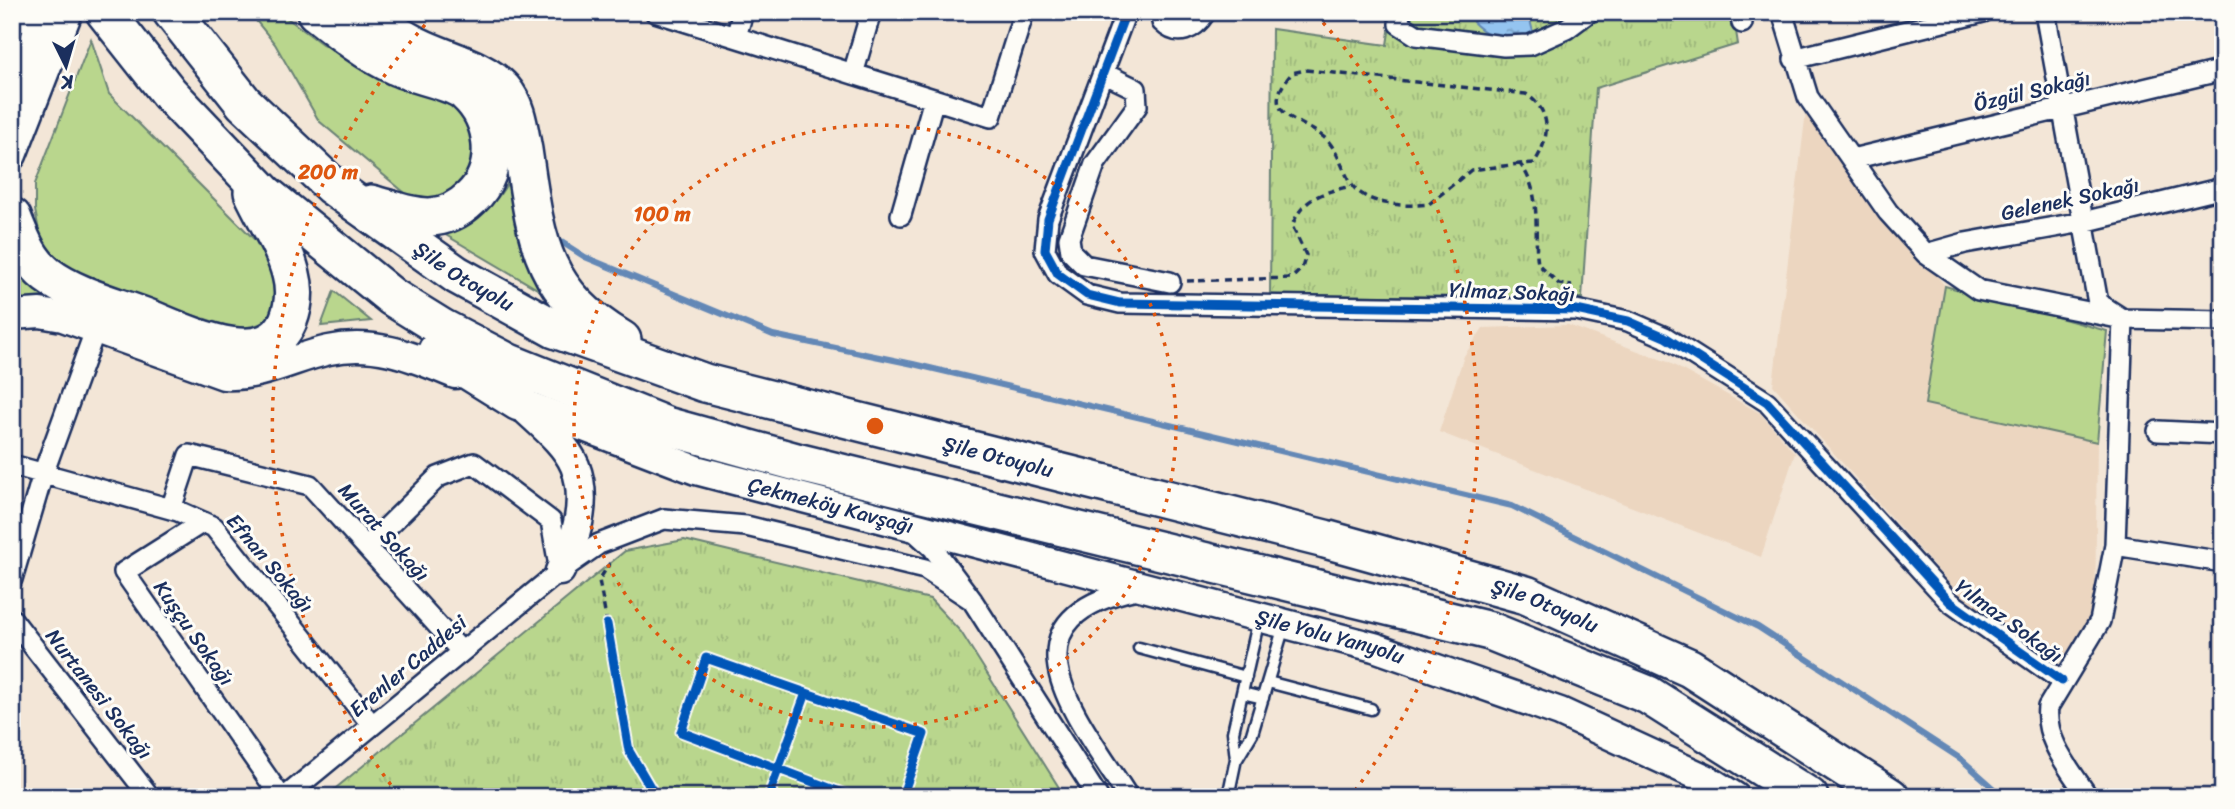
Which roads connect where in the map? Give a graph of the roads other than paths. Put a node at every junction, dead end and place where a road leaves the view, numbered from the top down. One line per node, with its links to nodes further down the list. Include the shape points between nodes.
1 (21, 12): 20 (highway)
2 (45, 12): 27 (main road)
3 (68, 12): 29 (main road)
4 (105, 12): 31 (highway, Şile Otoyolu, via 169,93)
5 (172, 12): 33 (highway, Şile Otoyolu, via 244,103)
6 (316, 12): 33 (highway, via 395,66 464,90 488,125 492,147 482,186 446,213 417,218)
7 (363, 12): 44 (highway, via 417,46 488,78 503,91 520,131 537,237 559,285 576,308 601,328)
8 (655, 12): 21 (street)
9 (743, 12): 21 (street)
10 (871, 12): 25 (street)
11 (1024, 12): 26 (street, via 991,117)
12 (1126, 12): 24 (street, Yılmaz Sokağı)
13 (1162, 12): 19 (street, via 1162,22 1176,32 1198,24)
14 (1400, 12): 15 (street, via 1399,24 1416,35 1530,46)
15 (1589, 12)
16 (1782, 12): 22 (street)
17 (1983, 12): 22 (street)
18 (2045, 12): 28 (street)
19 (1205, 13)
20 (12, 15)
21 (736, 37): 25 (street)
22 (1794, 59): 30 (street, via 1808,97)
23 (2223, 70): 28 (street, Özgül Sokağı)
24 (1103, 73): 39 (street, via 1136,89 1137,106 1095,164 1069,238 1071,252 1084,265); 65 (street, Yılmaz Sokağı, via 1048,219 1045,250 1058,274 1087,295 1119,303 1576,310 1628,321 1665,337 1767,402 1950,602)
25 (853, 74): 26 (street)
26 (934, 99): 34 (street)
27 (12, 102)
28 (2062, 107): 30 (street, Özgül Sokağı); 36 (street)
29 (12, 155)
30 (1852, 159): 38 (street, via 1888,212)
31 (243, 172): 35 (highway, via 284,256 293,288 286,324 277,338 261,346 222,345 65,286 30,257); 37 (highway, Şile Otoyolu)
32 (2223, 188): 36 (street, Gelenek Sokağı)
33 (347, 197): 44 (highway, Şile Otoyolu, via 501,302 592,344)
34 (901, 215)
35 (12, 217)
36 (2083, 222): 38 (street, Gelenek Sokağı); 41 (street, via 2098,303)
37 (309, 232): 45 (highway, via 369,302 431,348); 78 (highway, Şile Otoyolu, via 442,328 509,363 666,426 800,463 1490,631 1648,695)
38 (1926, 254): 41 (street, via 1978,290)
39 (1170, 282)
40 (12, 315): 43 (main road, Çekmeköy Kavşağı, via 40,313)
41 (2123, 319): 42 (street); 53 (street)
42 (2223, 321)
43 (96, 328): 45 (main road, Çekmeköy Kavşağı, via 224,375 246,376 331,350 387,349 412,355); 49 (street)
44 (687, 377): 79 (highway, Şile Otoyolu, via 1325,539 1526,595 1690,668)
45 (519, 402): 52 (main road, Çekmeköy Kavşağı, via 696,470); 56 (main road, via 575,467 580,500 576,540)
46 (2158, 431): 47 (street)
47 (2223, 434)
48 (12, 465): 49 (street, Efnan Sokağı)
49 (43, 474): 50 (street, Efnan Sokağı); 57 (street)
50 (171, 509): 51 (street, Efnan Sokağı); 54 (street, Murat Sokağı, via 189,455 310,485)
51 (203, 522): 70 (street, Efnan Sokağı, via 214,527); 73 (street, Kuşçu Sokağı, via 124,572)
52 (908, 526): 58 (main road, Şile Yolu Yanyolu); 59 (street, Çekmeköy Kavşağı, via 933,548)
53 (2115, 545): 55 (street); 65 (street, via 2099,621)
54 (367, 547): 56 (street, via 438,477 474,463 551,521); 63 (street, Murat Sokağı)
55 (2223, 562)
56 (560, 571): 59 (street, Erenler Caddesi, via 599,544 664,519 746,527 925,569); 63 (street, Erenler Caddesi)
57 (12, 579)
58 (1145, 587): 61 (main road, Şile Yolu Yanyolu); 75 (street, via 1102,596 1071,616 1060,636 1056,666 1062,690)
59 (972, 600): 74 (street, Çekmeköy Kavşağı)
60 (12, 619): 72 (street, Nurtanesi Sokağı)
61 (1272, 620): 64 (lane); 66 (lane); 77 (main road, Şile Yolu Yanyolu, via 1374,647 1560,712)
62 (1139, 648): 64 (lane)
63 (461, 651): 70 (street, Erenler Caddesi)
64 (1246, 677): 67 (lane)
65 (2062, 681): 80 (street, via 2048,707 2048,727)
66 (1268, 682): 68 (lane); 69 (lane)
67 (1242, 693): 68 (lane); 71 (lane, via 1233,732)
68 (1263, 698): 71 (lane, via 1252,734)
69 (1371, 709)
70 (372, 725): 73 (street, Erenler Caddesi)
71 (1236, 759): 76 (lane)
72 (150, 797)
73 (283, 797)
74 (1098, 797)
75 (1128, 797)
76 (1228, 797)
77 (1735, 797)
78 (1809, 797)
79 (1890, 797)
80 (2088, 797)

